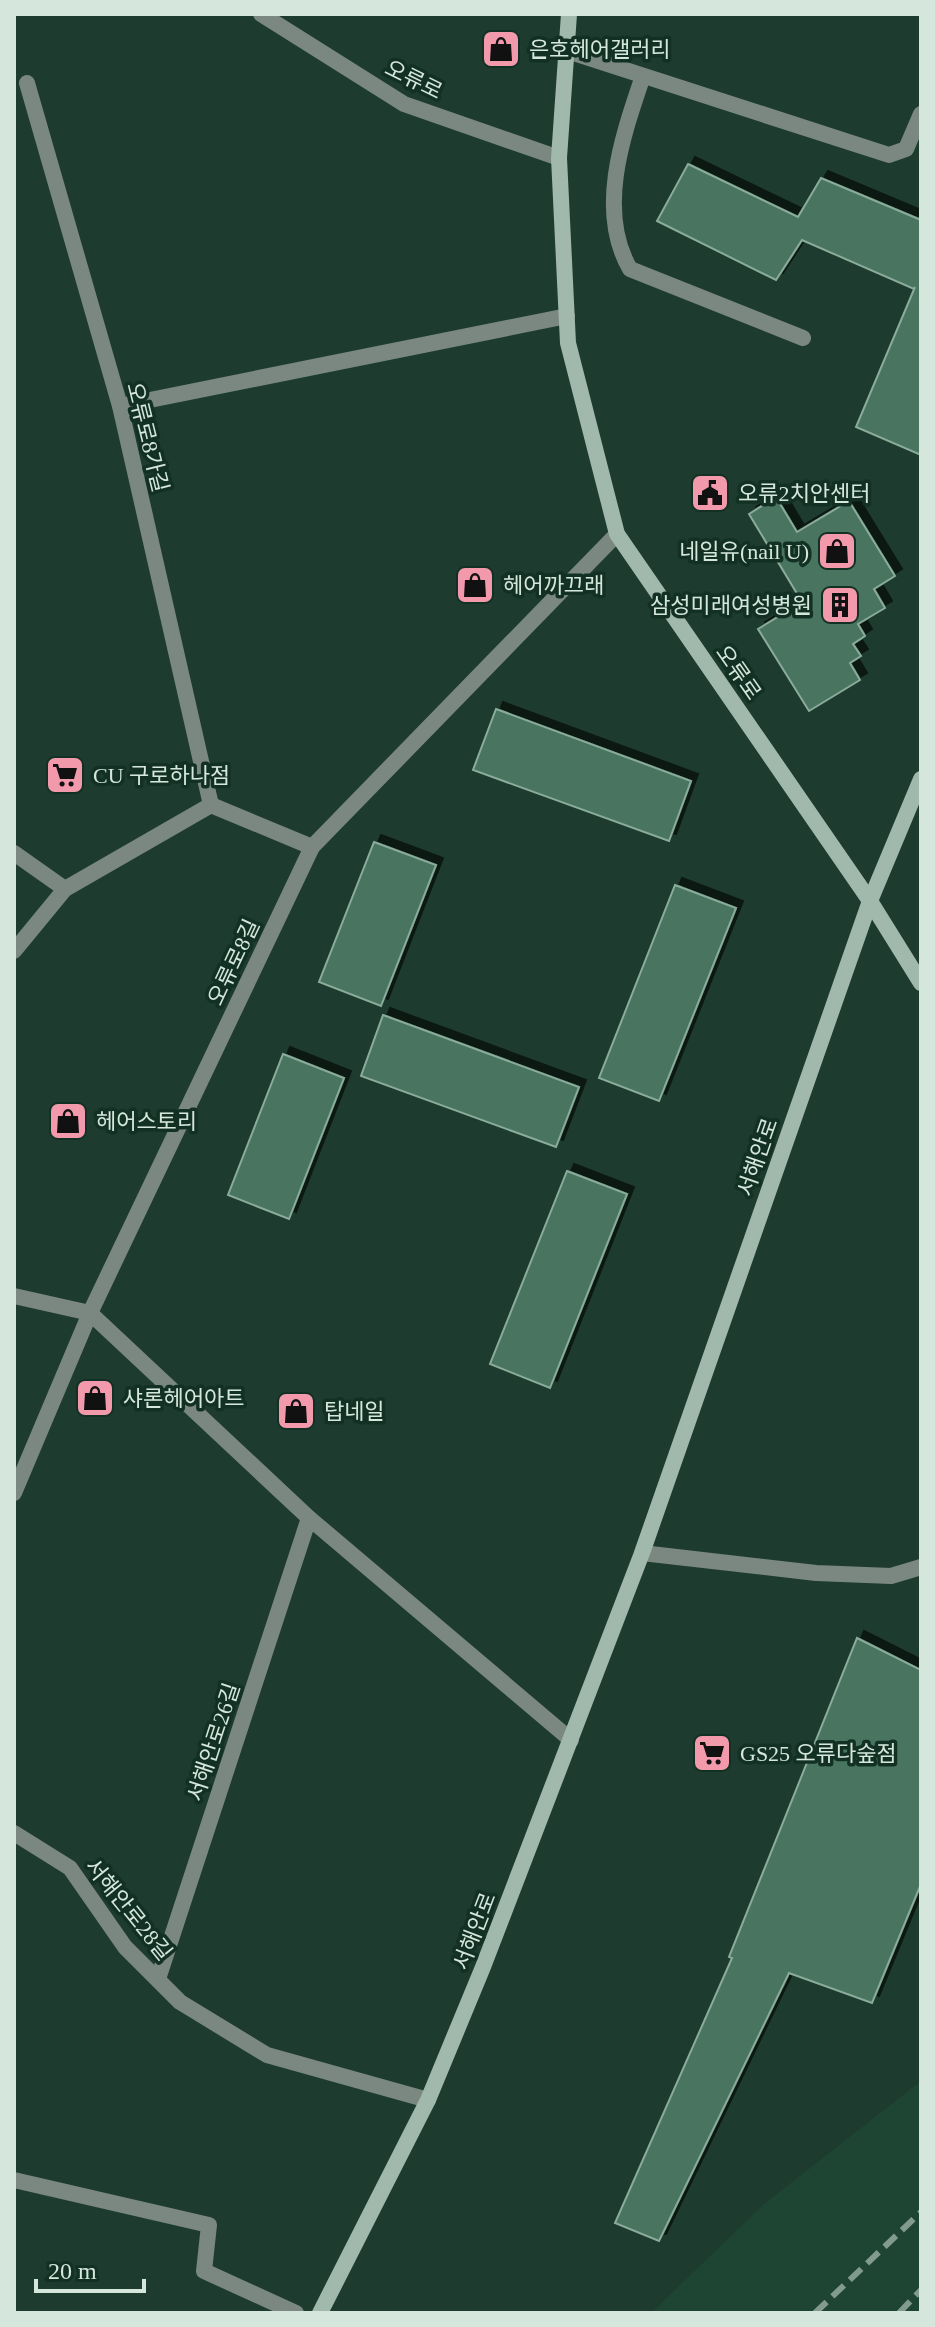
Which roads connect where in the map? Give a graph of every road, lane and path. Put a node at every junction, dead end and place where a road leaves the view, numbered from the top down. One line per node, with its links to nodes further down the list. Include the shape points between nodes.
1 (261, 14): 7 (street, 오류로, via 404,104)
2 (569, 14): 3 (main road, 오류로)
3 (567, 51): 4 (street); 7 (main road, 오류로)
4 (643, 76): 6 (street, via 889,155 906,149); 9 (street, via 620,144 616,186 617,232 630,269)
5 (27, 83): 10 (street, 오류로8가길)
6 (921, 114)
7 (559, 158): 8 (main road, 오류로)
8 (567, 316): 10 (street); 11 (main road, 오류로, via 568,343)
9 (803, 338)
10 (120, 406): 13 (street, 오류로8가길)
11 (617, 534): 14 (street, 오류로8길); 17 (main road, 오류로)
12 (921, 779): 17 (main road, 서해안로)
13 (211, 805): 14 (street); 16 (street)
14 (312, 847): 21 (street, 오류로8길)
15 (14, 853): 16 (street)
16 (65, 889): 18 (street)
17 (870, 901): 19 (main road, 오류로); 24 (main road, 서해안로)
18 (14, 951)
19 (921, 983)
20 (14, 1296): 21 (street)
21 (90, 1313): 22 (street, 오류로8길); 23 (street)
22 (14, 1493)
23 (309, 1518): 26 (street); 28 (street, 서해안로26길)
24 (642, 1553): 25 (street, via 816,1573 891,1576); 26 (main road, 서해안로)
25 (921, 1567)
26 (571, 1740): 29 (main road, 서해안로)
27 (14, 1833): 28 (street, 서해안로28길, via 70,1868 125,1947)
28 (158, 1979): 29 (street, 서해안로28길, via 180,2002 267,2055)
29 (428, 2100): 32 (main road, 서해안로)
30 (14, 2180): 31 (street, via 209,2225 204,2271)
31 (296, 2313)
32 (320, 2313)

